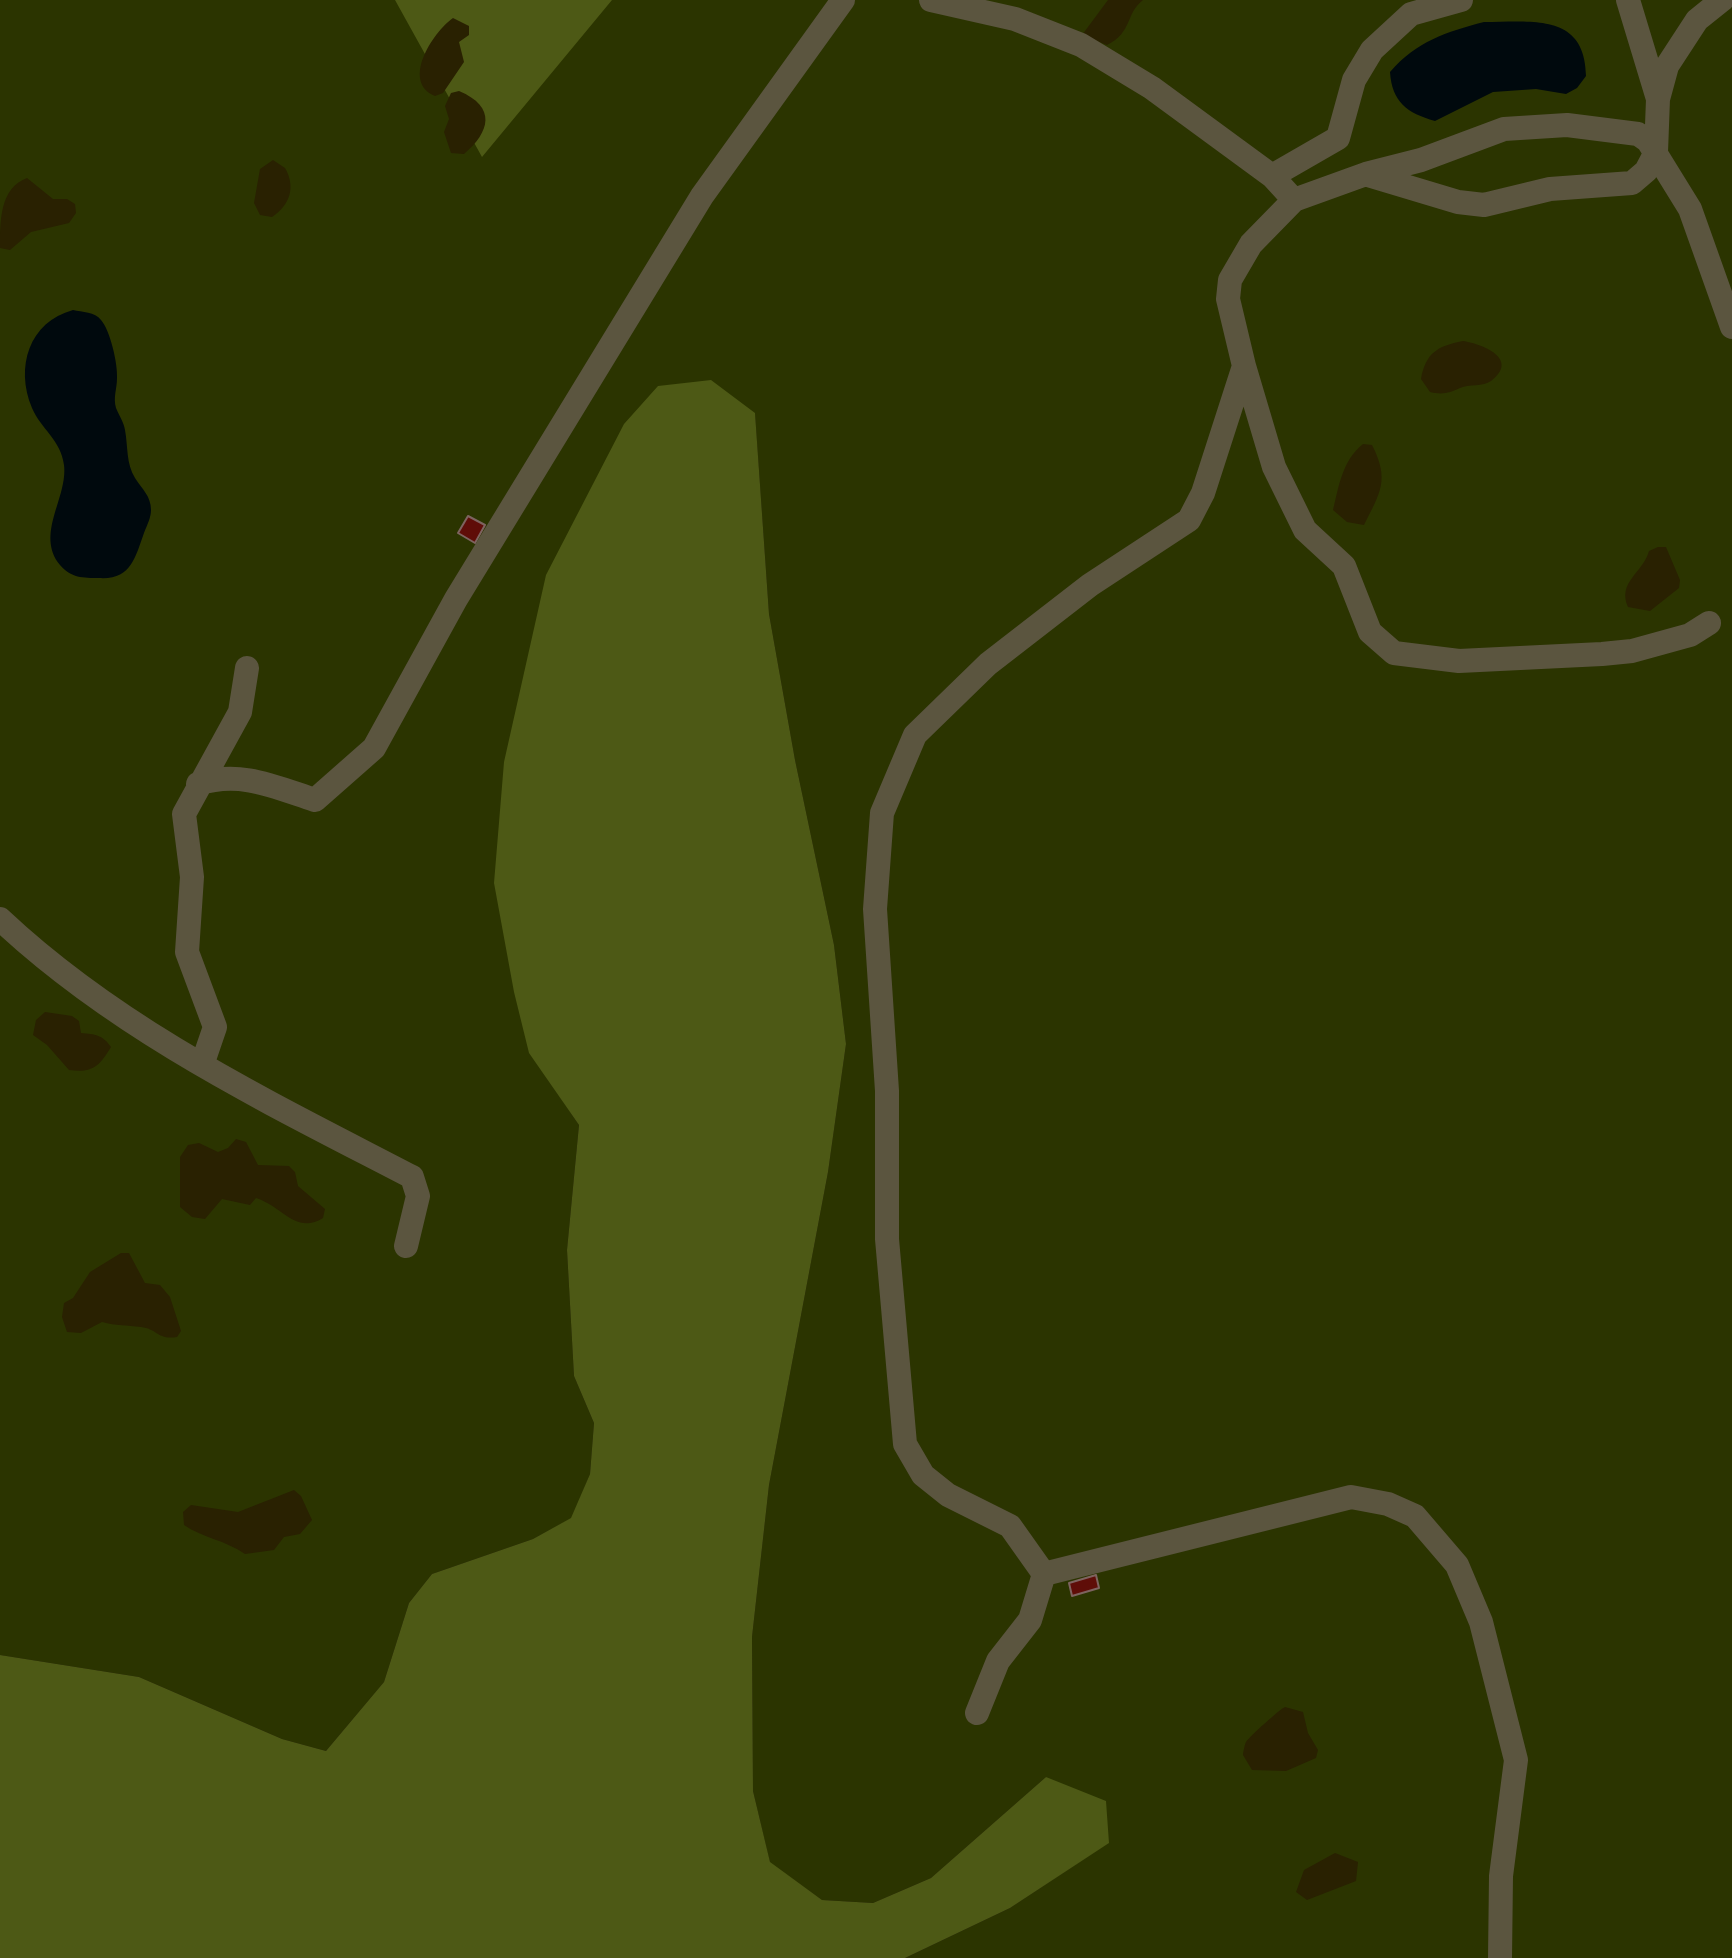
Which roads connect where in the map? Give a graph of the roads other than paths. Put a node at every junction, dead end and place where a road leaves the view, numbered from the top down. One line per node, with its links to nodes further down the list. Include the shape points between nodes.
1 (843, 0): 15 (lane, via 702,196 456,599 374,748 315,800 245,777)
2 (931, 0): 9 (lane, via 1015,19 1081,45 1152,88)
3 (1461, 0): 9 (lane, via 1411,14 1372,50 1354,80 1338,138)
4 (1628, 0): 6 (lane)
5 (1722, 0): 6 (lane, via 1697,20 1674,54)
6 (1658, 99): 7 (lane)
7 (1656, 152): 8 (lane, via 1638,134 1567,125 1504,129); 8 (lane, via 1632,183 1550,189 1484,205); 11 (lane, via 1690,209)
8 (1366, 174): 10 (lane)
9 (1272, 176): 10 (lane)
10 (1294, 200): 12 (lane, via 1251,244 1230,280 1228,299)
11 (1732, 327)
12 (1244, 366): 13 (lane, via 1274,467 1305,530 1344,566 1370,632 1394,653 1459,661 1602,654 1690,635); 19 (lane, via 1203,493 1189,520 1090,585 988,664 915,735 882,813 875,909 887,1091 887,1239 905,1444 923,1475 948,1495 1010,1526)
13 (1709, 623)
14 (247, 668): 15 (lane, via 240,712)
15 (198, 784): 17 (lane, via 184,814 192,877 187,952 215,1027)
16 (0, 919): 17 (lane, via 110,1008)
17 (202, 1065): 18 (lane, via 412,1177 418,1196)
18 (406, 1246)
19 (1044, 1574): 20 (lane, via 1030,1620 998,1661); 21 (lane, via 1351,1497 1415,1516 1457,1565 1481,1622 1516,1760 1501,1876)
20 (977, 1713)
21 (1500, 1958)

